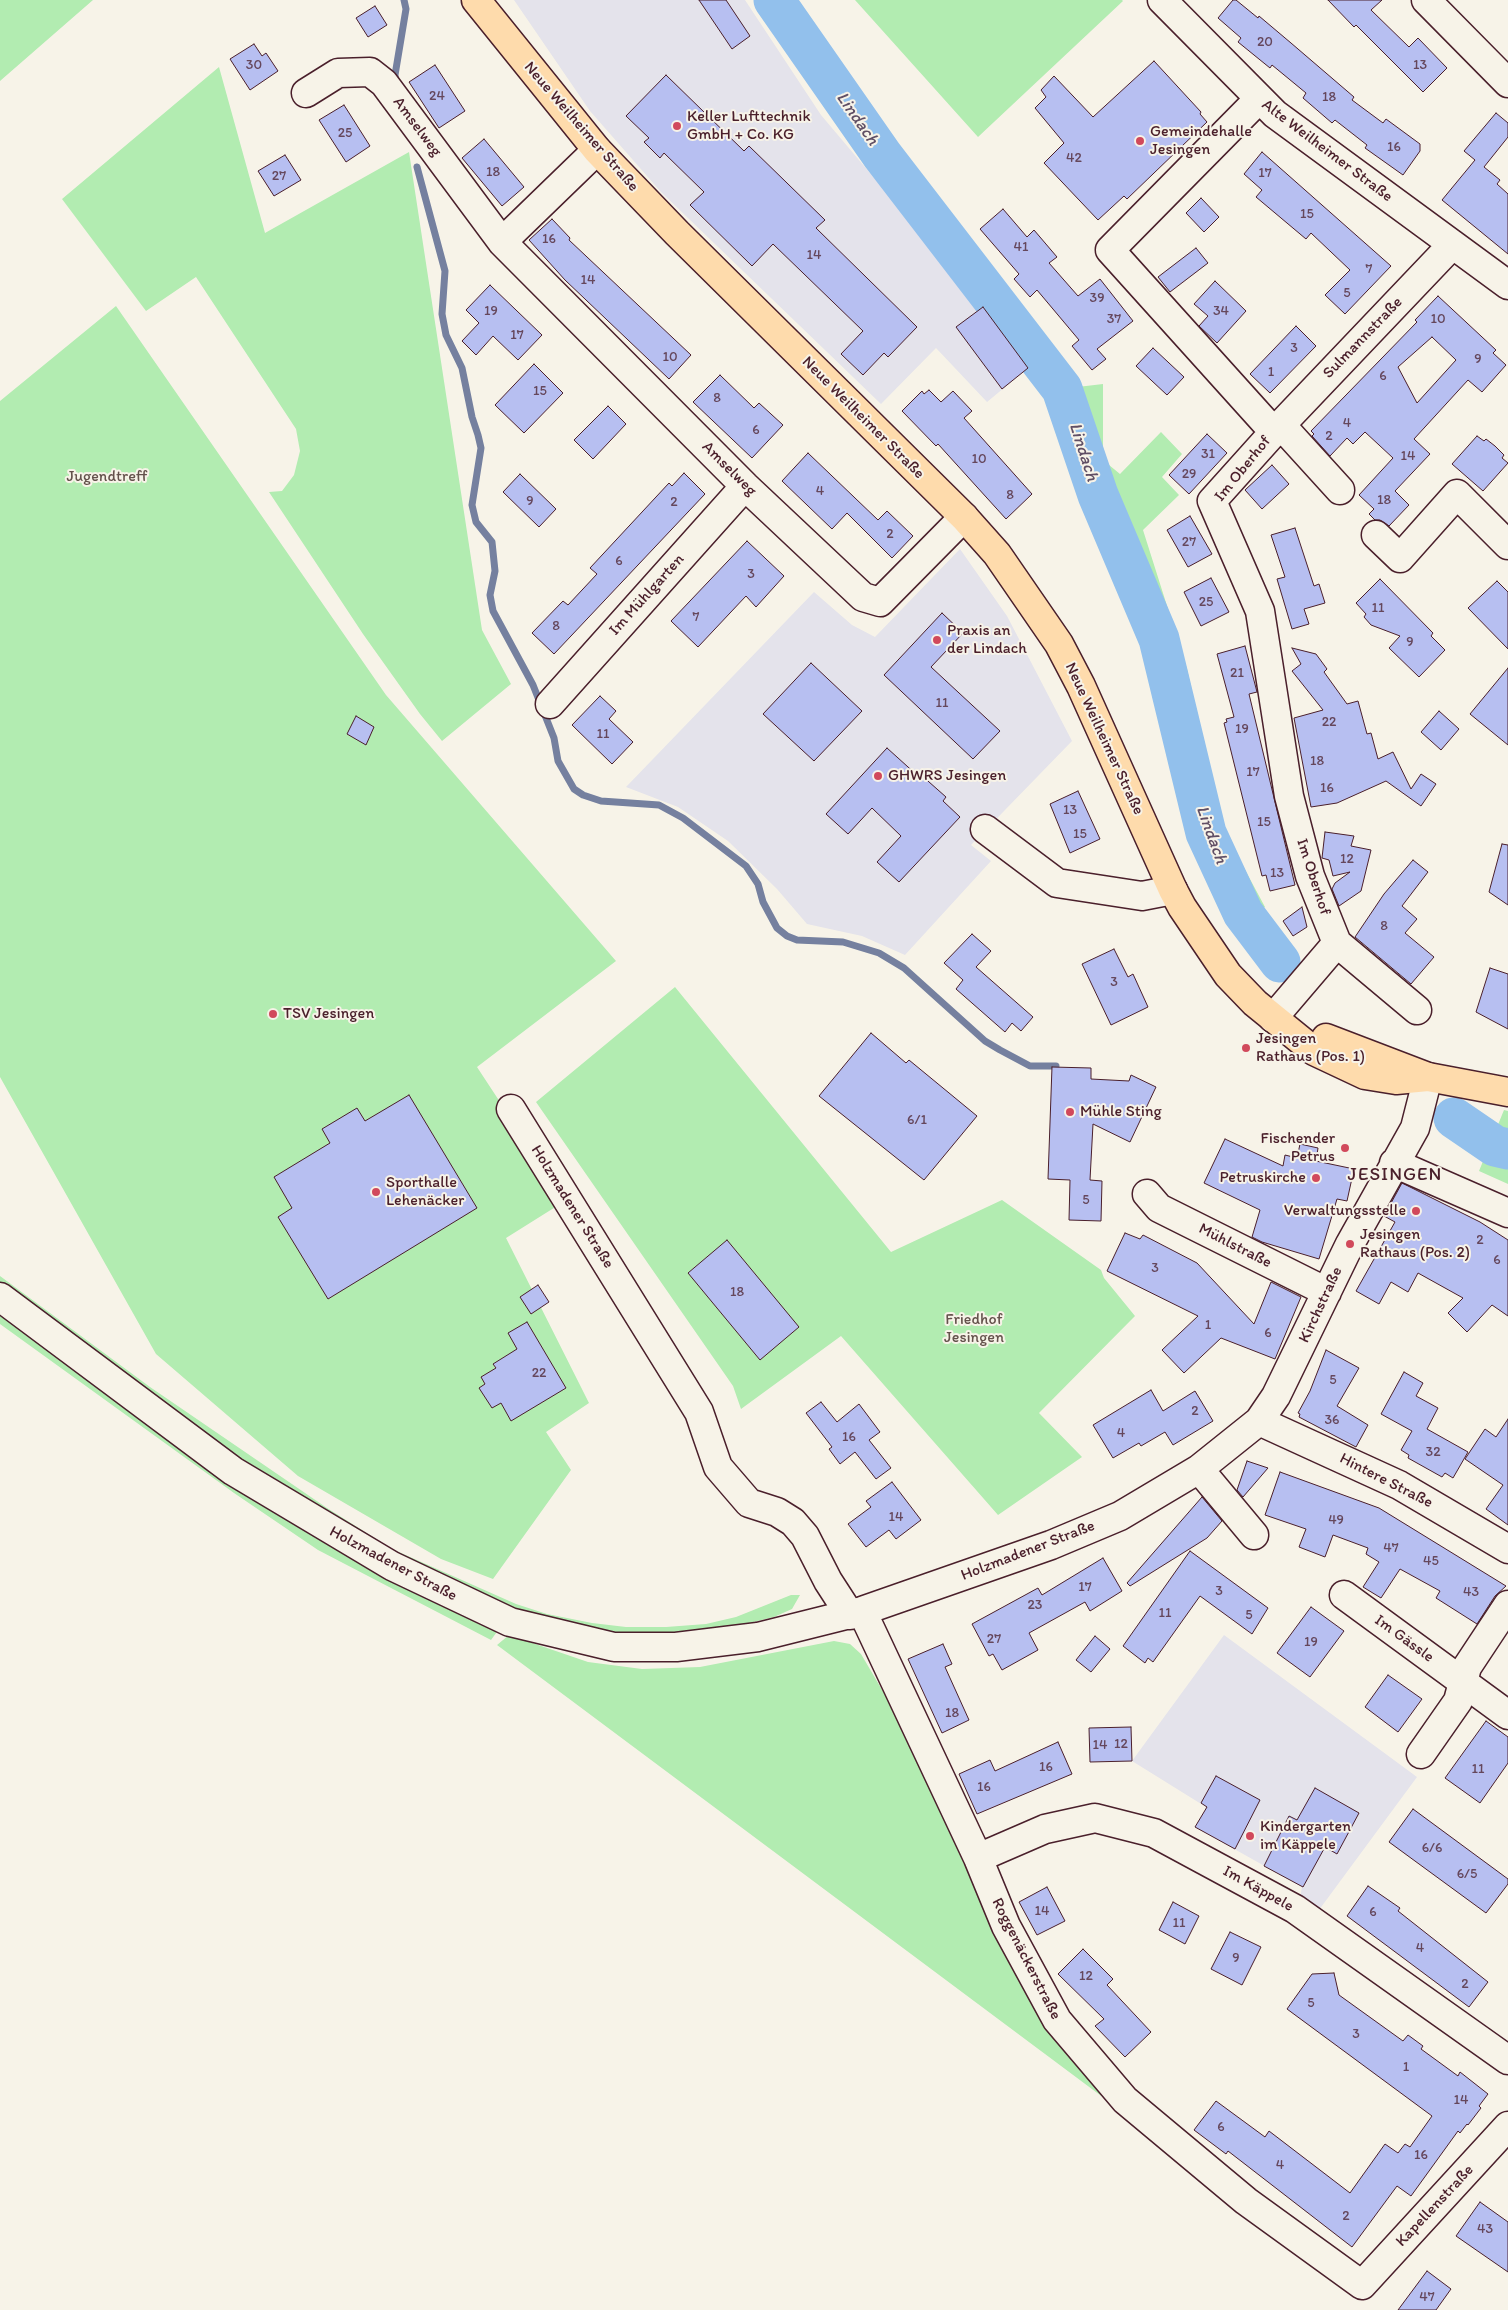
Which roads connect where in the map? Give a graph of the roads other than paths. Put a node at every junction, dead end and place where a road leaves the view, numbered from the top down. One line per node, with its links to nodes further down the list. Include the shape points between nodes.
1 (476, 0): 7 (main road, Neue Weilheimer Straße)
2 (1162, 0): 6 (street, Alte Weilheimer Straße)
3 (1426, 0): 4 (street)
4 (1508, 83)
5 (306, 93): 8 (street, Amselweg, via 338,73 370,72 384,83)
6 (1259, 100): 9 (street, Alte Weilheimer Straße); 11 (street, Im Oberhof, via 1110,250)
7 (597, 150): 8 (street); 14 (main road, Neue Weilheimer Straße)
8 (502, 242): 12 (street, Amselweg)
9 (1452, 245): 10 (street, Alte Weilheimer Straße); 11 (street, Sulmannstraße)
10 (1508, 285)
11 (1277, 428): 13 (street); 20 (street, Im Oberhof, via 1212,501 1260,611 1289,796 1310,876)
12 (745, 486): 14 (street, Amselweg, via 863,597 880,602); 17 (street, Im Mühlgarten)
13 (1340, 490)
14 (964, 516): 19 (main road, Neue Weilheimer Straße, via 997,554 1059,644)
15 (1376, 535): 16 (street, via 1400,558 1457,494)
16 (1508, 545)
17 (550, 704)
18 (985, 830): 19 (street, via 1056,883 1142,896)
19 (1172, 890): 22 (main road, Neue Weilheimer Straße, via 1228,975)
20 (1337, 943): 21 (street, Im Oberhof); 22 (street)
21 (1417, 1010)
22 (1273, 1018): 23 (main road, Neue Weilheimer Straße, via 1314,1051 1365,1075 1396,1080)
23 (1428, 1078): 24 (main road, Neue Weilheimer Straße); 26 (street, Kirchstraße, via 1415,1128)
24 (1508, 1092)
25 (511, 1109): 37 (street, Holzmadener Straße, via 699,1412 718,1467 749,1503 777,1512 793,1522 805,1536 828,1582)
26 (1394, 1163): 28 (street); 29 (street, Kirchstraße)
27 (1147, 1194): 29 (street, Mühlstraße, via 1159,1208)
28 (1508, 1213)
29 (1327, 1292): 31 (street, Kirchstraße, via 1293,1364)
30 (0, 1297): 37 (street, Holzmadener Straße, via 233,1471 392,1566 510,1622 614,1647 676,1647 758,1637)
31 (1259, 1421): 32 (street, Holzmadener Straße); 34 (street, Hintere Straße, via 1399,1485)
32 (1199, 1470): 33 (street); 37 (street, Holzmadener Straße, via 1120,1516 1059,1542)
33 (1254, 1535)
34 (1508, 1549)
35 (1344, 1595): 38 (street, Im Gässle)
36 (1508, 1605): 38 (street, via 1467,1667)
37 (856, 1613): 41 (street, Roggenäckerstraße)
38 (1464, 1683): 39 (street, Im Gässle); 40 (street, via 1458,1701)
39 (1508, 1715)
40 (1421, 1754)
41 (978, 1858): 42 (street, Im Käppele, via 1045,1829 1095,1818 1154,1833 1295,1909); 44 (street, Roggenäckerstraße, via 1006,1926 1057,2020 1125,2100 1246,2201)
42 (1508, 2060)
43 (1508, 2126): 44 (street, Kapellenstraße)
44 (1362, 2285)

